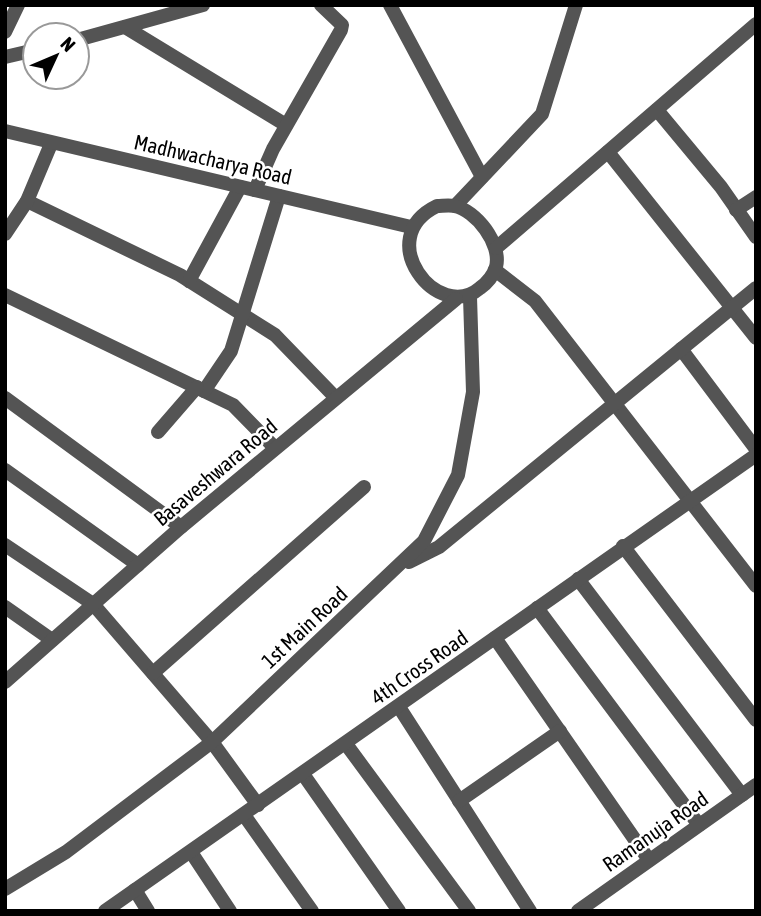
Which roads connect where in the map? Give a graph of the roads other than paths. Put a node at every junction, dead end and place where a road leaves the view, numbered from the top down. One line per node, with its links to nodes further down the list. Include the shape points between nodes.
1 (19, 5): 8 (street)
2 (321, 5): 11 (street, via 342,24 341,30)
3 (390, 5): 15 (street)
4 (576, 5): 15 (street, via 542,114)
5 (197, 6): 7 (street)
6 (756, 24): 10 (street)
7 (125, 27): 9 (street); 11 (street)
8 (5, 32)
9 (91, 36)
10 (657, 110): 14 (street); 22 (street)
11 (286, 125): 17 (street)
12 (5, 131): 13 (street, Madhwacharya Road)
13 (51, 144): 16 (street, Madhwacharya Road); 20 (street)
14 (608, 152): 26 (street); 32 (street)
15 (482, 177): 21 (street)
16 (240, 187): 17 (street, Madhwacharya Road); 28 (street)
17 (255, 190): 18 (street, Madhwacharya Road)
18 (279, 195): 23 (street, Madhwacharya Road); 33 (street)
19 (756, 197): 22 (street)
20 (27, 201): 24 (street); 28 (street)
21 (454, 206): 23 (street, via 438,206 423,213); 26 (street, via 485,230)
22 (736, 210): 25 (street)
23 (411, 227): 31 (street, via 412,261 441,294)
24 (5, 234)
25 (756, 237)
26 (496, 248): 27 (street)
27 (495, 270): 31 (street); 39 (street, via 536,301)
28 (188, 281): 33 (street)
29 (756, 288): 32 (street)
30 (5, 295): 36 (street)
31 (463, 298): 37 (street, Basaveshwara Road); 51 (street, 1st Main Road, via 473,393 458,475 424,541)
32 (733, 308): 34 (street); 35 (street)
33 (243, 316): 36 (street, via 230,351); 37 (street, via 275,335)
34 (756, 338)
35 (681, 349): 39 (street); 42 (street)
36 (201, 389): 40 (street); 41 (street, via 233,405)
37 (335, 397): 41 (street, Basaveshwara Road)
38 (5, 398): 47 (street)
39 (614, 402): 46 (street); 51 (street, via 439,547)
40 (158, 432)
41 (275, 448): 47 (street, Basaveshwara Road)
42 (756, 449)
43 (756, 455): 46 (street, 4th Cross Road)
44 (5, 470): 50 (street)
45 (364, 487): 59 (street)
46 (690, 499): 49 (street, 4th Cross Road); 53 (street)
47 (181, 527): 50 (street, Basaveshwara Road)
48 (5, 545): 54 (street)
49 (623, 546): 52 (street, 4th Cross Road); 62 (street)
50 (138, 565): 54 (street, Basaveshwara Road)
51 (398, 567): 64 (street, 1st Main Road)
52 (578, 579): 56 (street, 4th Cross Road); 68 (street)
53 (756, 586)
54 (93, 604): 58 (street, Basaveshwara Road); 59 (street)
55 (5, 607): 58 (street)
56 (537, 608): 57 (street, 4th Cross Road); 72 (street)
57 (495, 638): 61 (street, 4th Cross Road); 63 (street)
58 (52, 640): 60 (street, Basaveshwara Road)
59 (153, 673): 64 (street)
60 (6, 679)
61 (399, 707): 65 (street, 4th Cross Road); 69 (street)
62 (756, 720)
63 (560, 731): 69 (street); 74 (street)
64 (212, 742): 70 (street); 75 (street, 1st Main Road, via 66,852)
65 (346, 744): 66 (street, 4th Cross Road); 82 (street)
66 (303, 774): 70 (street, 4th Cross Road); 81 (street)
67 (756, 785): 68 (street, Ramanuja Road)
68 (742, 795): 72 (street, Ramanuja Road)
69 (459, 801): 83 (street)
70 (258, 805): 71 (street, 4th Cross Road)
71 (244, 815): 73 (street, 4th Cross Road); 80 (street)
72 (699, 825): 74 (street, Ramanuja Road)
73 (191, 852): 76 (street, 4th Cross Road); 79 (street)
74 (649, 860): 84 (street, Ramanuja Road)
75 (5, 889)
76 (135, 890): 77 (street, 4th Cross Road); 78 (street)
77 (105, 911)
78 (148, 911)
79 (230, 911)
80 (312, 911)
81 (399, 911)
82 (469, 911)
83 (530, 911)
84 (578, 911)

